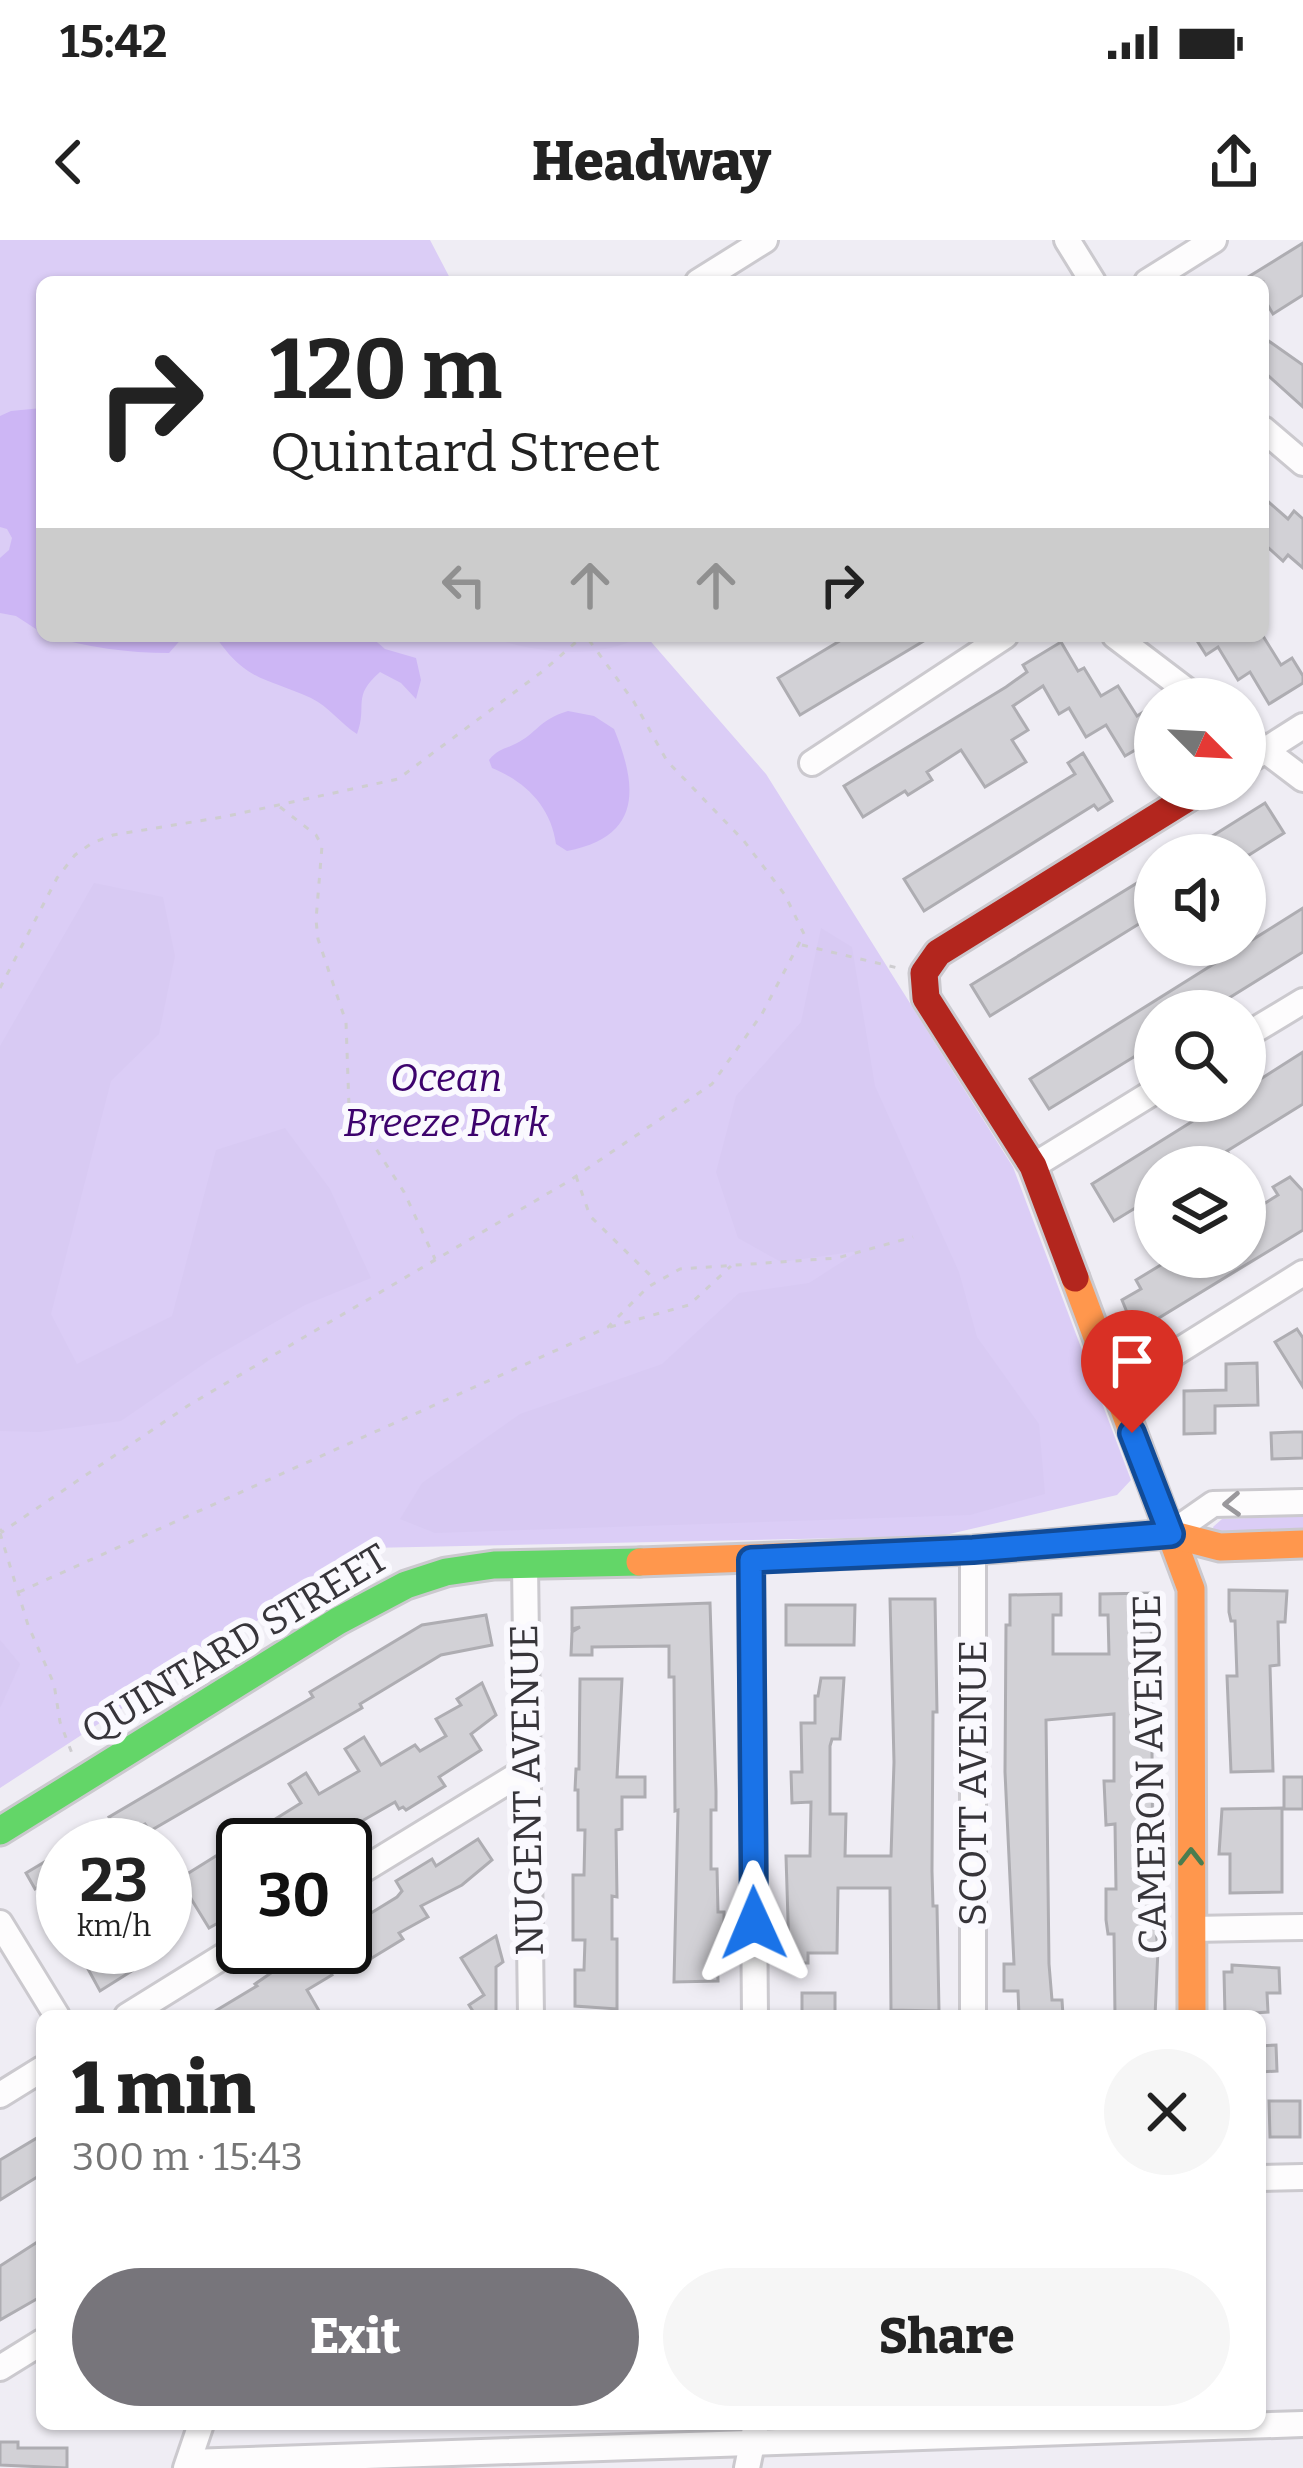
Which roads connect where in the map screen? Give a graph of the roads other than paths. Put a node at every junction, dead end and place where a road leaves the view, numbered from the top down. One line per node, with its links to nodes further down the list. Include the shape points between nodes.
1 (765, 240): 4 (street)
2 (1067, 240): 5 (street)
3 (1214, 240): 6 (street)
4 (708, 276)
5 (1089, 276)
6 (1157, 276)
7 (1269, 434): 8 (street)
8 (1303, 463)
9 (996, 642): 15 (street)
10 (1123, 642): 11 (street)
11 (1170, 678)
12 (1303, 726): 13 (street)
13 (1266, 743)
14 (1266, 757): 16 (street)
15 (812, 763)
16 (1303, 779)
17 (1168, 810): 21 (street, CAMERON AVENUE, via 938,952 923,974 926,998)
18 (1303, 1000): 19 (street)
19 (1266, 1023)
20 (1134, 1104): 21 (street)
21 (1033, 1166): 23 (street, CAMERON AVENUE)
22 (1303, 1273): 23 (street)
23 (1116, 1390): 25 (street, CAMERON AVENUE)
24 (1303, 1502): 25 (street, QUINTARD STREET, one-way to 25, via 1213,1504)
25 (1171, 1534): 26 (street, QUINTARD STREET, via 1220,1546); 27 (street, QUINTARD STREET); 35 (street, CAMERON AVENUE, one-way to 25, via 1191,1588)
26 (1303, 1544)
27 (973, 1550): 28 (street, QUINTARD STREET); 41 (street, SCOTT AVENUE)
28 (751, 1560): 29 (street, QUINTARD STREET); 40 (street)
29 (525, 1564): 30 (street, NUGENT AVENUE); 31 (street, QUINTARD STREET, via 446,1572 375,1599)
30 (526, 1770): 32 (street); 39 (street, NUGENT AVENUE)
31 (0, 1832)
32 (372, 1864)
33 (0, 1923): 37 (street)
34 (1303, 1928): 35 (street)
35 (1192, 1930): 42 (street, CAMERON AVENUE)
36 (216, 1961): 38 (street)
37 (54, 2010)
38 (137, 2010)
39 (531, 2010)
40 (755, 2010)
41 (974, 2010)
42 (1192, 2010)
43 (36, 2073): 44 (street)
44 (0, 2095)
45 (1303, 2177): 46 (street)
46 (1266, 2179)
47 (36, 2346): 48 (street)
48 (0, 2368)
49 (1266, 2424): 50 (street)
50 (1303, 2424)
51 (199, 2430): 55 (street)
52 (960, 2430): 54 (street)
53 (536, 2436): 54 (street); 55 (street)
54 (751, 2445)
55 (187, 2465)

